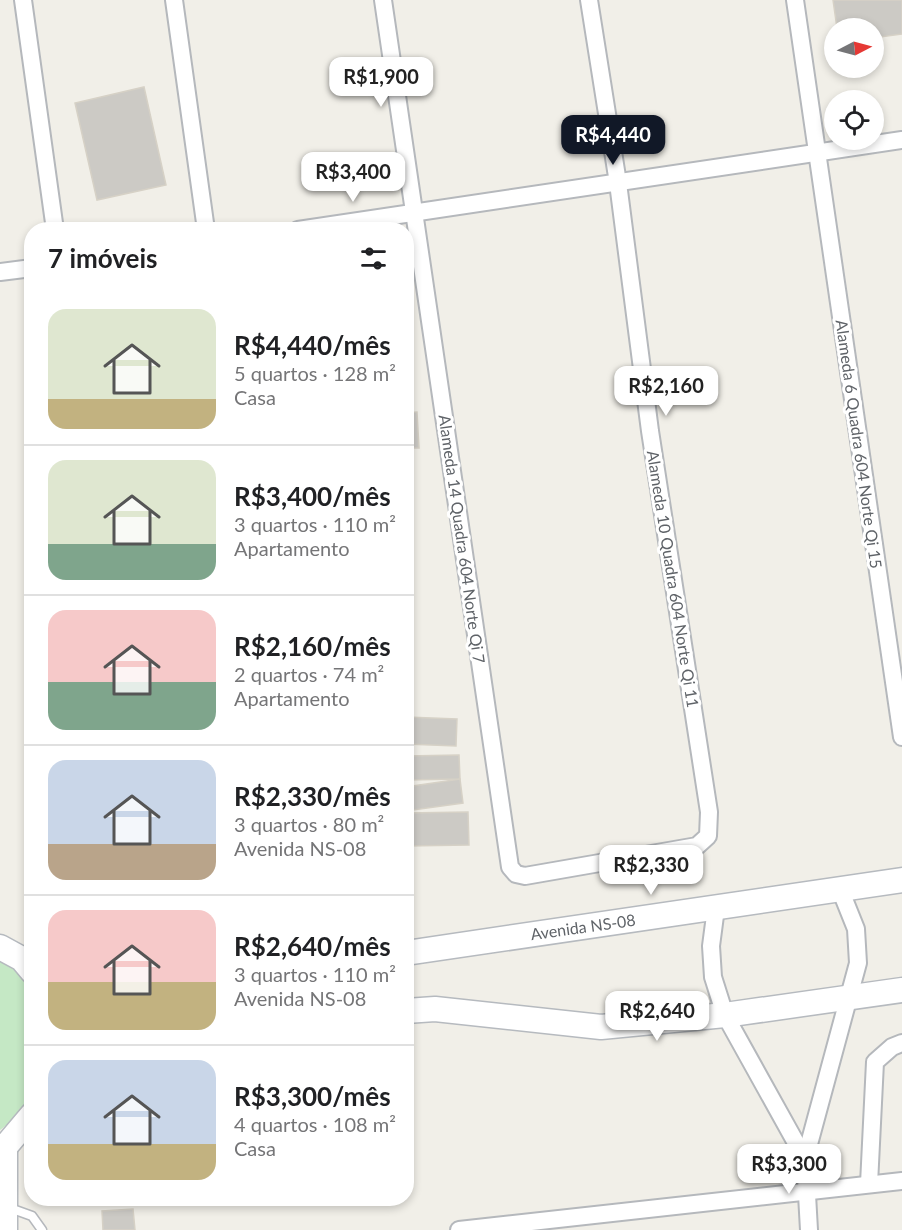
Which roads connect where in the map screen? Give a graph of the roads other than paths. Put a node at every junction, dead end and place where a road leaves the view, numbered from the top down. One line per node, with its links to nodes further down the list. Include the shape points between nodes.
1 (23, 0): 10 (street)
2 (174, 0): 11 (street)
3 (382, 0): 9 (street, Alameda 14 Quadra 604 Norte Qi 7)
4 (588, 0): 8 (street, Alameda 10 Quadra 604 Norte Qi 11)
5 (795, 0): 7 (street, Alameda 6 Quadra 604 Norte Qi 15)
6 (902, 140): 7 (street)
7 (818, 152): 8 (street); 15 (street, Alameda 6 Quadra 604 Norte Qi 15)
8 (618, 183): 9 (street); 16 (street, Alameda 10 Quadra 604 Norte Qi 11, via 650,431 709,812 708,837 698,846 525,876)
9 (413, 211): 12 (street); 16 (street, Alameda 14 Quadra 604 Norte Qi 7)
10 (54, 222)
11 (205, 222)
12 (346, 222)
13 (24, 269): 14 (street)
14 (0, 272)
15 (902, 737)
16 (510, 867)
17 (902, 880): 18 (street, Avenida NS-08)
18 (840, 889): 19 (street, Avenida NS-08); 24 (street, via 856,928 858,963)
19 (716, 908): 21 (street, Avenida NS-08); 26 (street, via 711,946 713,977)
20 (0, 947): 22 (street)
21 (414, 952)
22 (24, 962)
23 (902, 990): 24 (street)
24 (850, 997): 26 (street); 30 (street)
25 (414, 1010): 26 (street, via 435,1009 601,1027)
26 (725, 1015): 30 (street)
27 (902, 1043): 32 (street, via 875,1062)
28 (24, 1124): 29 (street)
29 (2, 1147): 34 (street)
30 (805, 1159): 33 (street)
31 (902, 1180): 32 (street)
32 (869, 1184): 33 (street)
33 (806, 1191): 37 (street); 38 (street)
34 (4, 1206): 35 (street); 36 (lane, via 32,1215)
35 (5, 1230)
36 (42, 1230)
37 (459, 1230)
38 (809, 1230)

